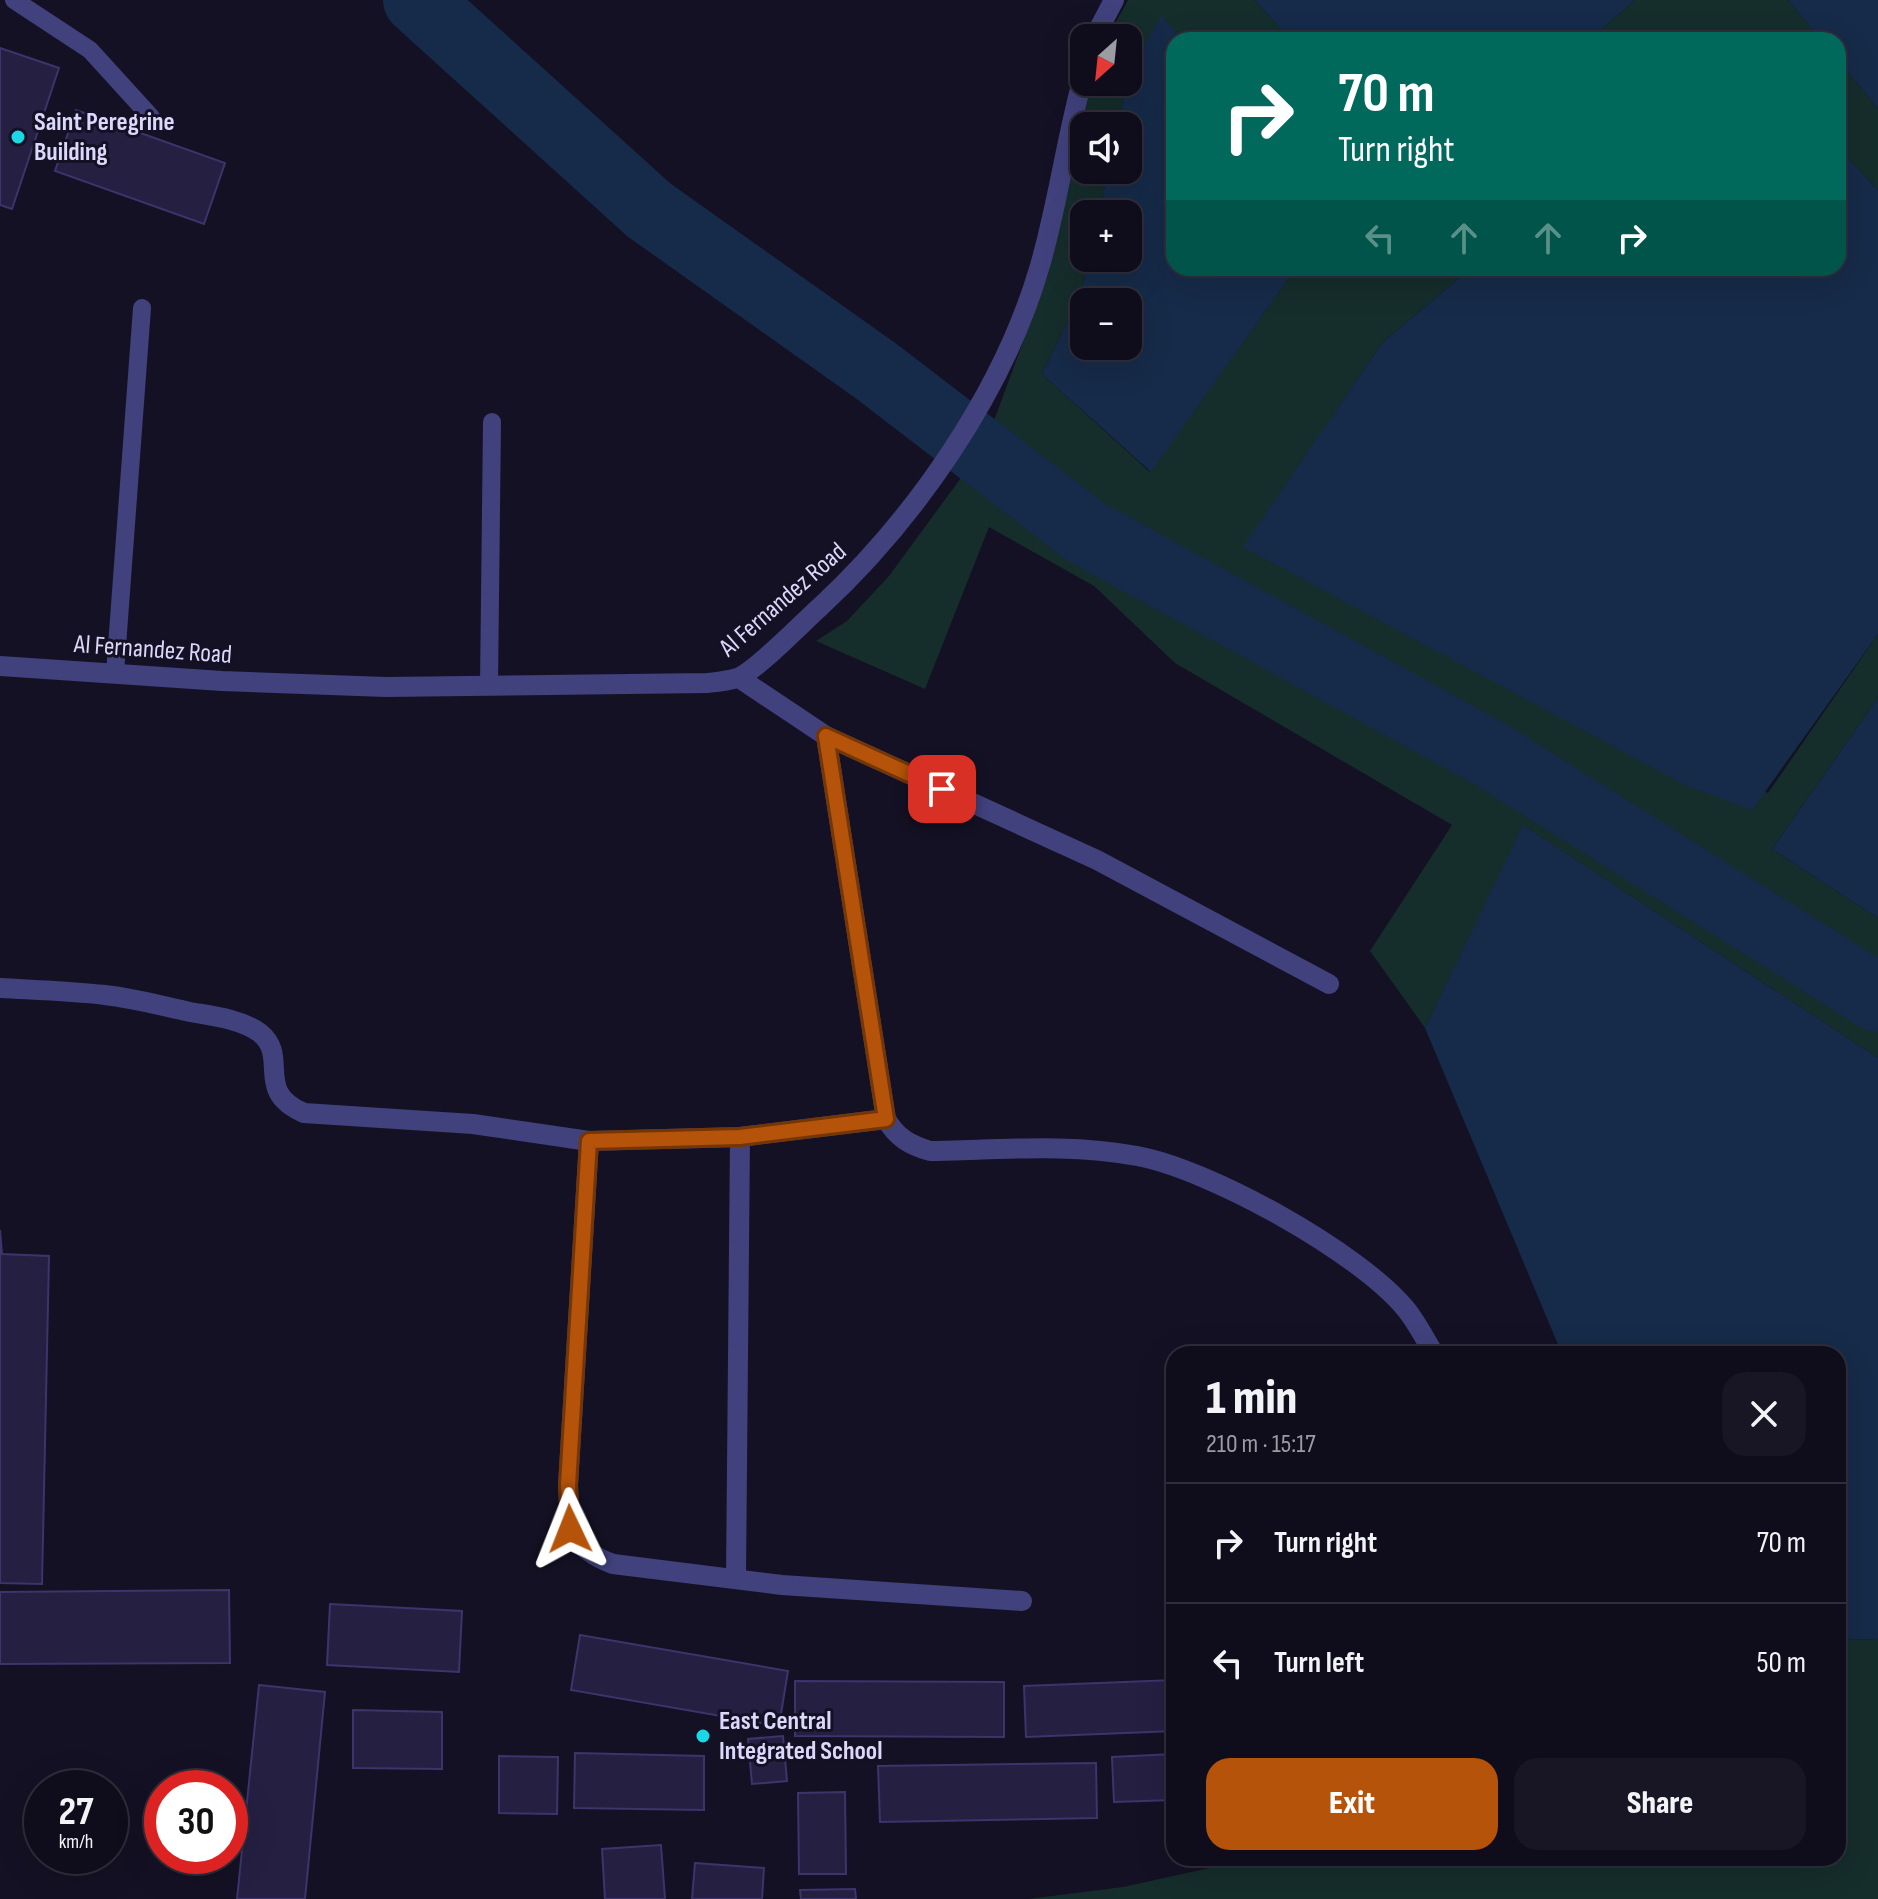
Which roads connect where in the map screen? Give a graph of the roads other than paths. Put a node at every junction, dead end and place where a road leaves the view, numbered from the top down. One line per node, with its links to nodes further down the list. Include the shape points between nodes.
1 (14, 0): 5 (lane, via 90,50)
2 (1114, 0): 3 (street)
3 (1101, 24)
4 (1079, 96): 10 (street, Al Fernandez Road, via 1039,271 1013,339 976,407 891,537)
5 (151, 117)
6 (142, 308): 9 (lane)
7 (492, 422): 11 (lane)
8 (0, 666): 9 (street, Al Fernandez Road)
9 (115, 673): 11 (street, Al Fernandez Road, via 371,686)
10 (739, 678): 11 (street, Al Fernandez Road, via 707,683); 12 (street)
11 (489, 685)
12 (826, 736): 13 (street, via 1097,860); 15 (street)
13 (1329, 984)
14 (0, 988): 17 (street, via 107,995 249,1027 270,1046 276,1091 284,1105 304,1113 473,1124)
15 (886, 1119): 16 (street); 18 (street, via 909,1144 930,1151 1088,1150 1174,1164 1338,1251 1404,1307)
16 (740, 1137): 17 (street); 19 (street)
17 (589, 1141): 19 (street, via 568,1485 570,1529 595,1557 613,1564)
18 (1429, 1346)
19 (736, 1577): 20 (street, via 854,1592)
20 (1022, 1601)

